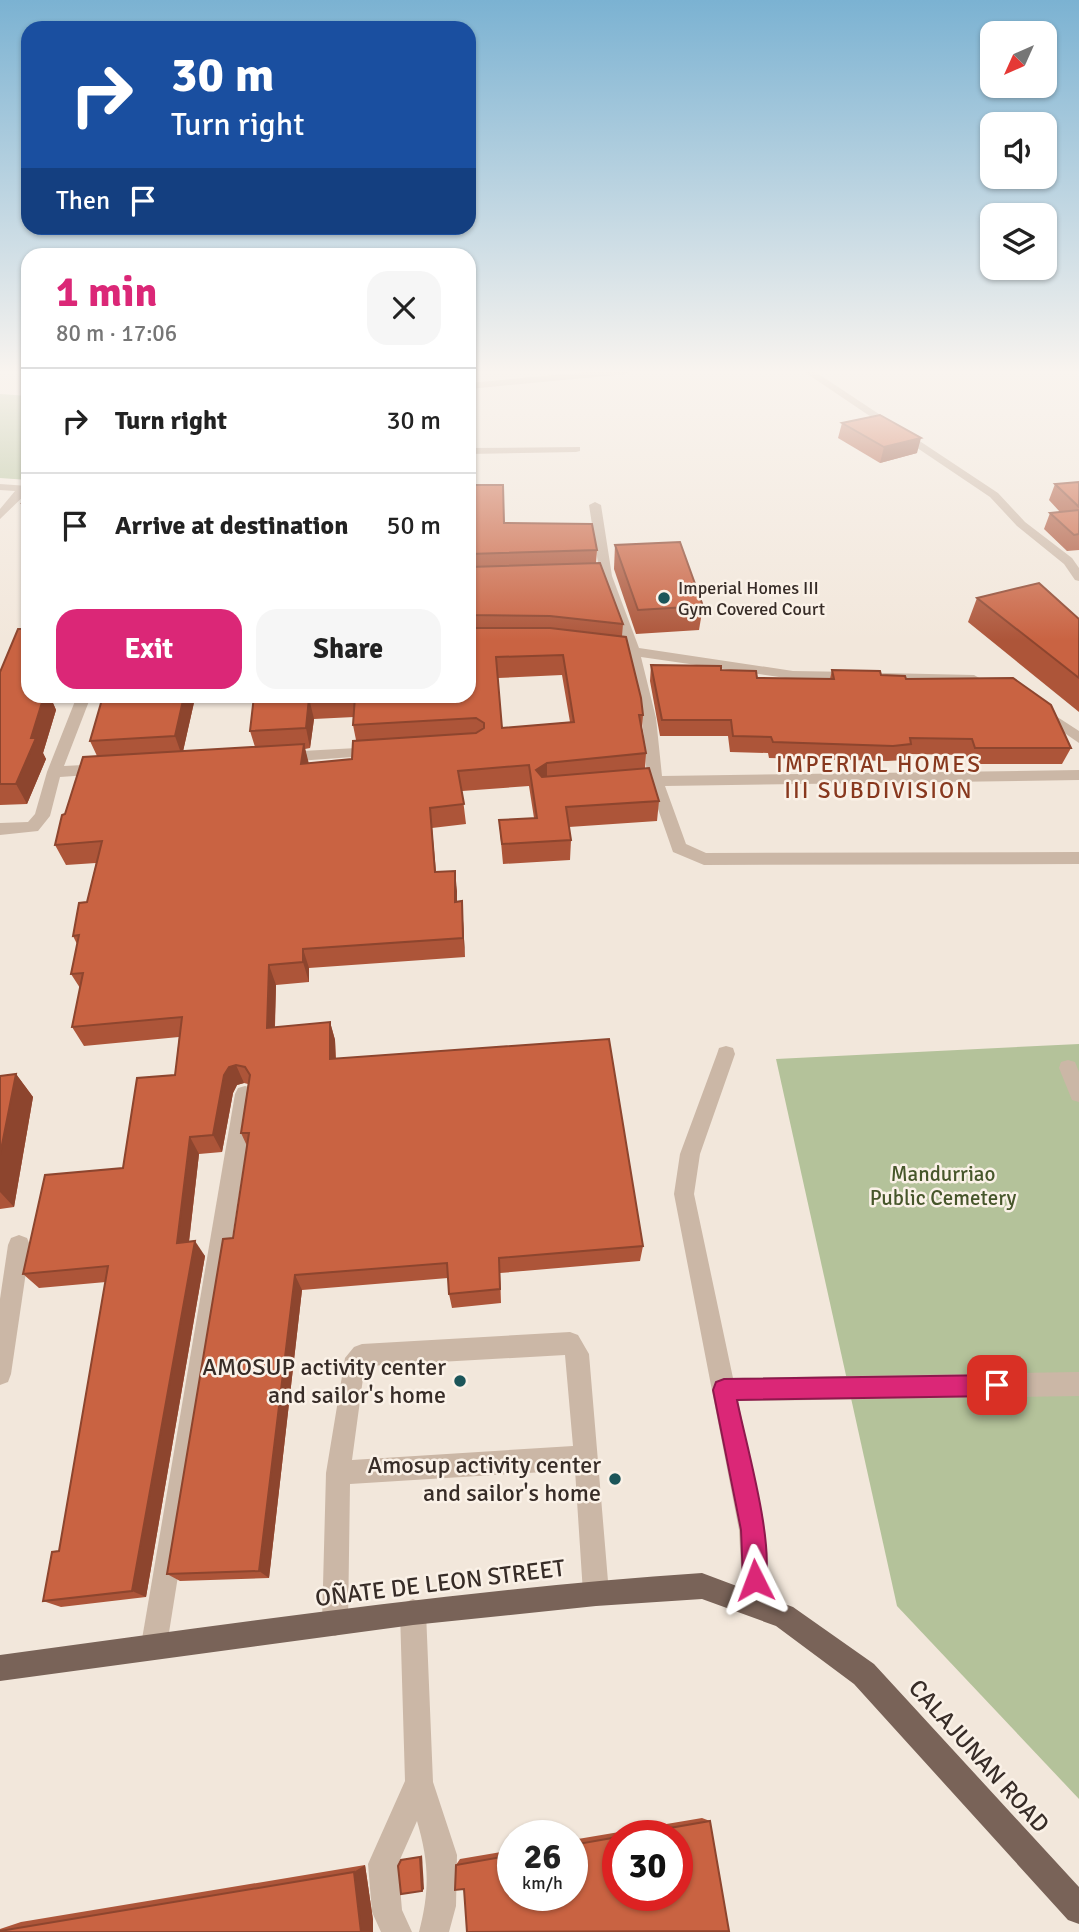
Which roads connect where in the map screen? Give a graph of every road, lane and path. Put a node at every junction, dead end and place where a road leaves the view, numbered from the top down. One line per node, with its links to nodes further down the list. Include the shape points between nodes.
1 (943, 461): 7 (street, via 994,495 1021,524)
2 (0, 487): 3 (street)
3 (21, 489)
4 (21, 494): 6 (street)
5 (595, 505): 10 (street, via 599,576)
6 (0, 516)
7 (1073, 561): 8 (street)
8 (1079, 577)
9 (609, 648): 10 (street)
10 (633, 651): 11 (street, via 793,675); 20 (street, via 649,718)
11 (988, 680)
12 (1028, 700): 14 (street)
13 (81, 703): 18 (street)
14 (1079, 738)
15 (395, 751): 16 (street)
16 (272, 758)
17 (122, 768): 18 (street)
18 (54, 772): 22 (street, via 42,816 32,827)
19 (1079, 775): 20 (street)
20 (655, 779): 21 (street); 23 (street, via 679,848 704,859)
21 (628, 782)
22 (0, 829)
23 (1079, 858)
24 (726, 1054): 31 (street, via 690,1154 684,1194)
25 (1069, 1068): 27 (street)
26 (245, 1094): 38 (street)
27 (1079, 1094)
28 (19, 1245): 29 (street)
29 (0, 1374)
30 (1079, 1384): 31 (street)
31 (724, 1390): 35 (street, via 752,1530)
32 (587, 1457): 33 (street); 33 (street, via 578,1354 570,1343 362,1355 353,1366); 34 (street)
33 (338, 1473): 37 (street)
34 (596, 1593): 35 (main road, OÑATE DE LEON STREET, via 702,1586); 36 (main road, OÑATE DE LEON STREET)
35 (756, 1605): 40 (main road, OÑATE DE LEON STREET, via 784,1616)
36 (413, 1612): 37 (main road, OÑATE DE LEON STREET); 41 (street)
37 (335, 1623): 38 (main road, OÑATE DE LEON STREET)
38 (154, 1646): 39 (main road, OÑATE DE LEON STREET)
39 (0, 1668)
40 (864, 1674): 42 (main road, CALAJUNAN ROAD)
41 (419, 1783): 43 (street, via 383,1864 387,1912); 44 (street, via 442,1854 441,1906)
42 (1079, 1909)
43 (397, 1932)
44 (434, 1932)

